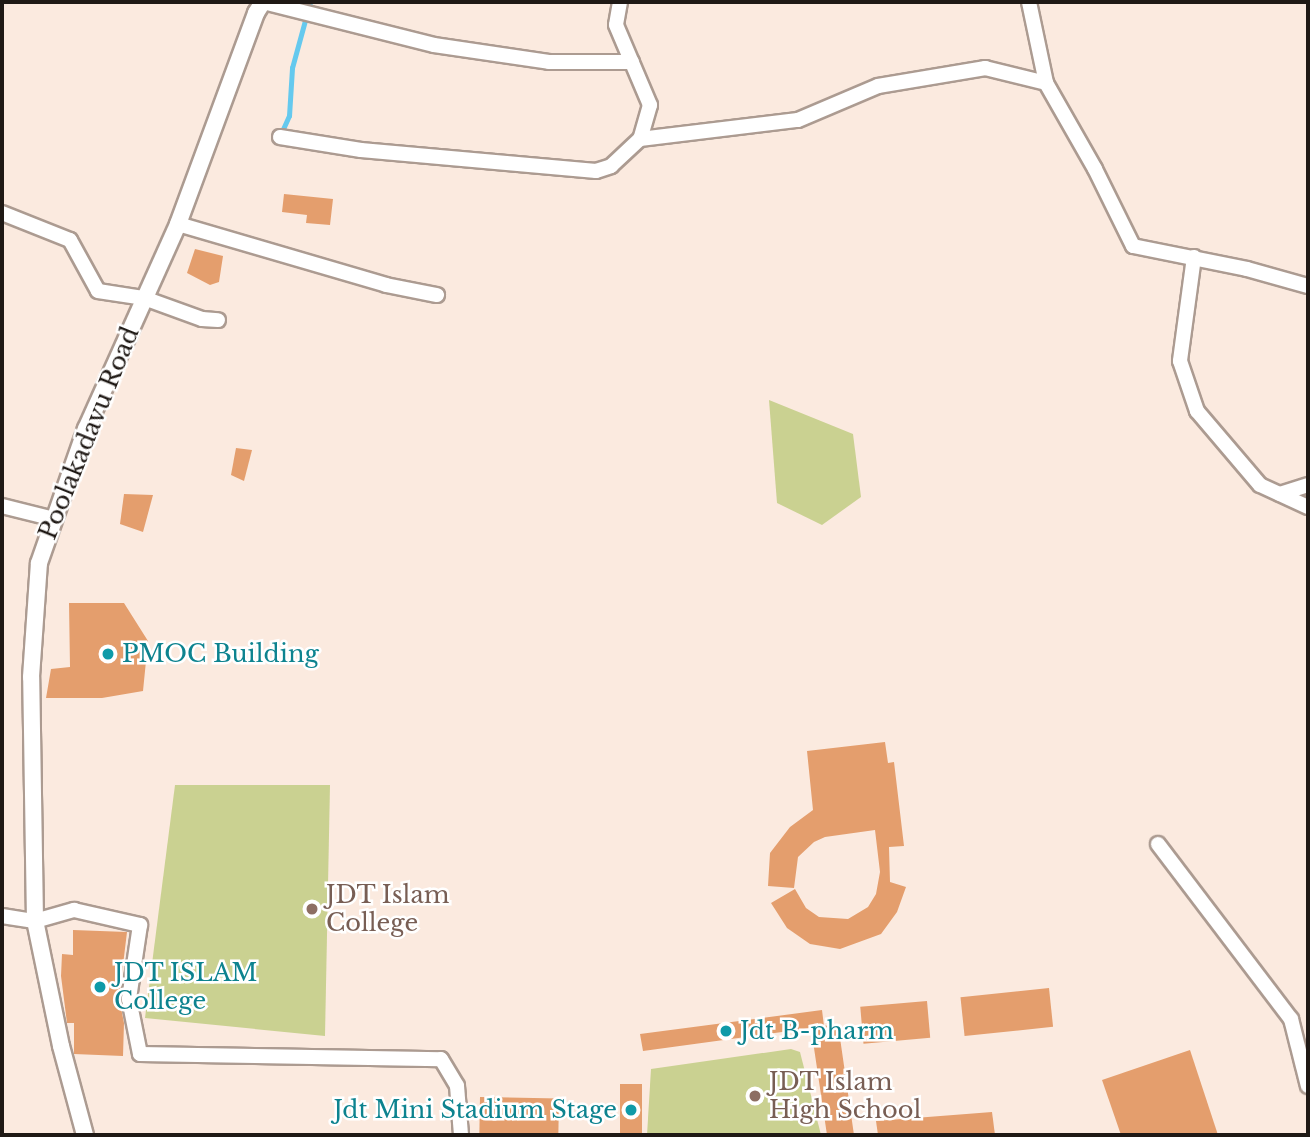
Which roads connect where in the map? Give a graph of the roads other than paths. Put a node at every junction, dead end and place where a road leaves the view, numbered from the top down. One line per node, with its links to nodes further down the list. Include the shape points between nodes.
1 (263, 2): 4 (street, via 434,45 549,62); 9 (street, Poolakadavu Road)
2 (620, 2): 4 (street, via 616,25)
3 (1029, 2): 5 (street)
4 (632, 62): 7 (street, via 650,105)
5 (1046, 83): 7 (street, via 985,68 878,86 798,120); 10 (street, via 1133,246)
6 (280, 137): 7 (street, via 361,150 596,171 611,166)
7 (640, 139)
8 (2, 213): 13 (street, via 70,240 97,290)
9 (178, 224): 12 (street, via 386,285); 13 (street, Poolakadavu Road)
10 (1194, 257): 11 (street); 16 (street, via 1180,361 1197,411 1261,485)
11 (1308, 286)
12 (437, 295)
13 (144, 298): 14 (street, via 202,319); 19 (street, Poolakadavu Road, via 86,429)
14 (218, 320)
15 (1308, 485): 16 (street)
16 (1280, 494): 18 (street)
17 (2, 506): 19 (street)
18 (1308, 507)
19 (54, 519): 22 (street, Poolakadavu Road, via 39,563 31,677)
20 (1157, 844): 23 (street, via 1291,1019)
21 (2, 916): 22 (street)
22 (35, 921): 24 (street, Poolakadavu Road); 25 (street, via 74,910 140,925 130,999 140,1054 441,1059 457,1086)
23 (1308, 1086)
24 (85, 1135)
25 (461, 1135)

